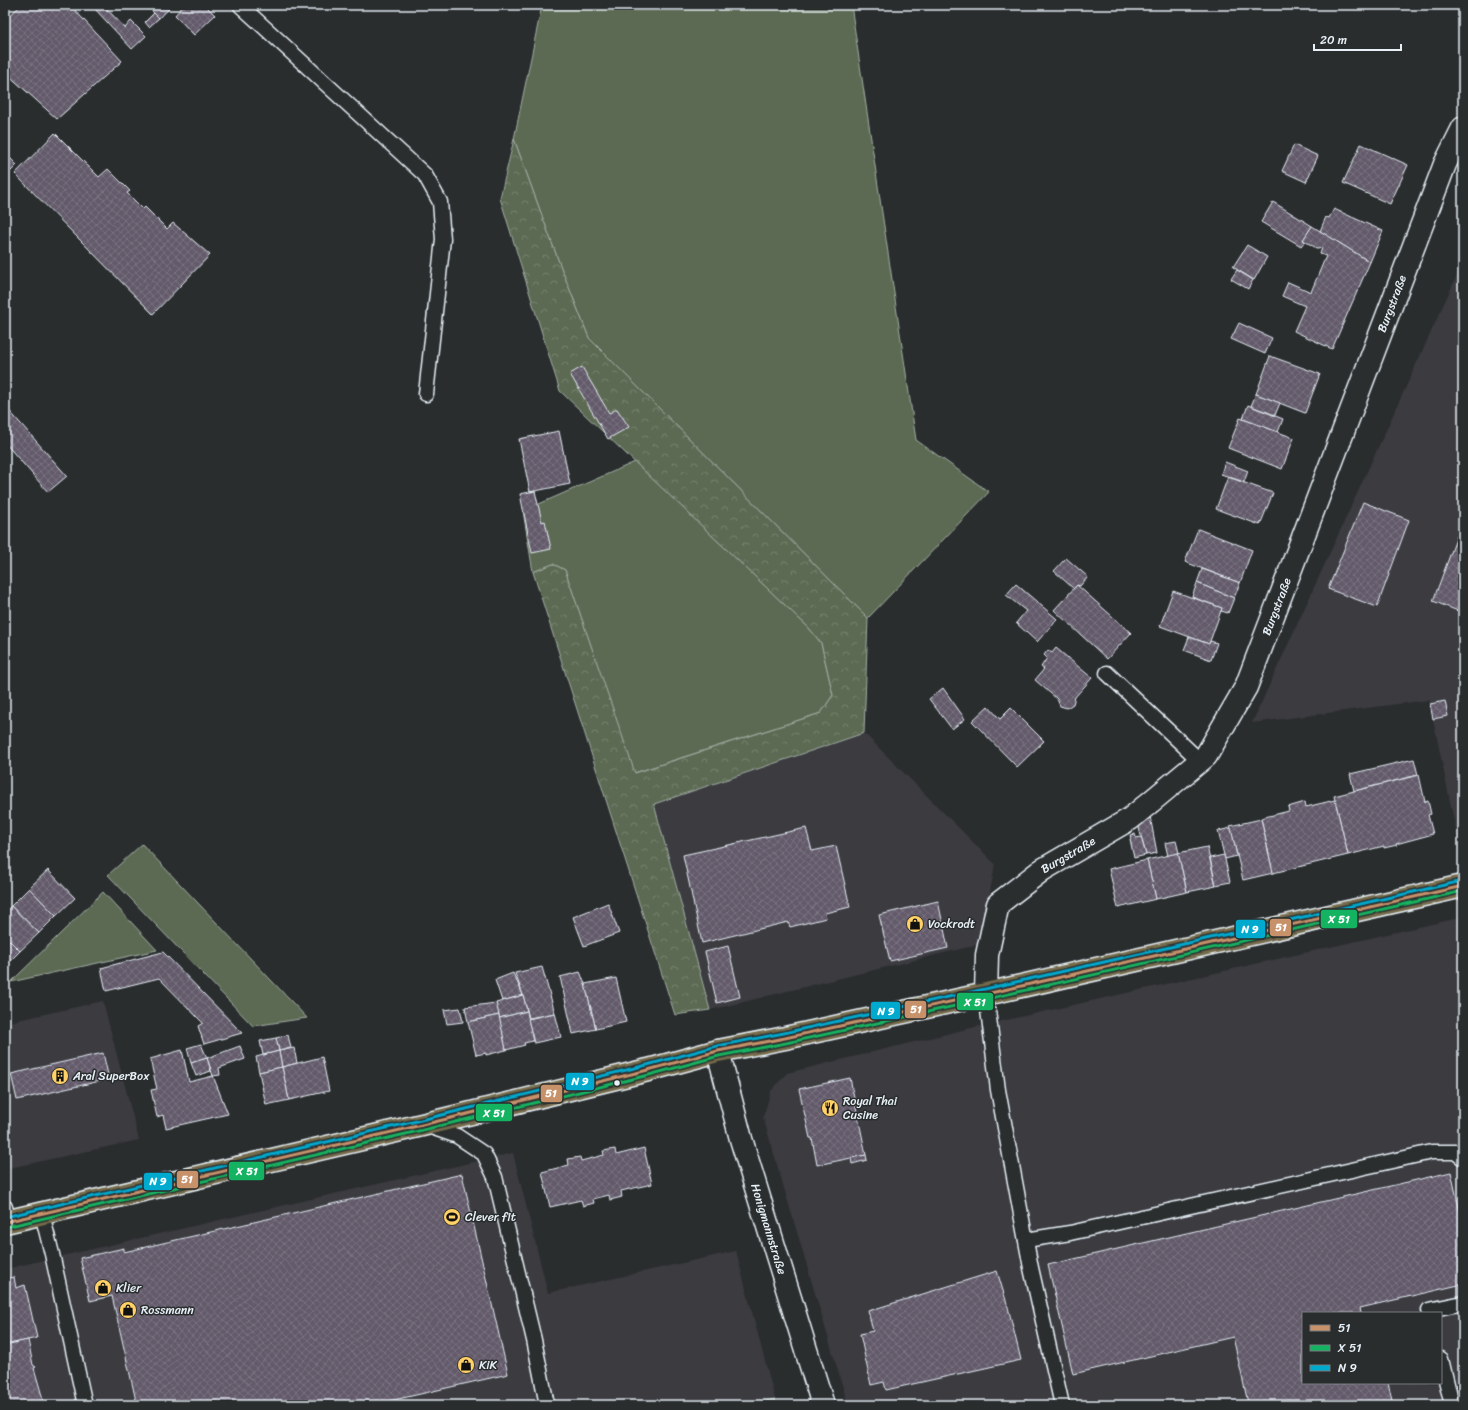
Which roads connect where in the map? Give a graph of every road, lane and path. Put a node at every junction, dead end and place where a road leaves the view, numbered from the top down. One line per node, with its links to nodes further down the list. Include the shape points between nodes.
1 (240, 5): 3 (lane, via 425,175 440,202 443,239)
2 (1463, 128): 5 (street, Burgstraße, via 1445,164 1246,687 1206,756)
3 (426, 394)
4 (1107, 674): 5 (lane)
5 (1200, 761): 7 (street, Burgstraße, via 1130,819 1042,870 998,904 987,955)
6 (1463, 886): 7 (main road)
7 (986, 994): 8 (main road); 13 (lane, via 998,1090)
8 (718, 1051): 9 (main road); 19 (street, Honigmannstraße, via 741,1139)
9 (422, 1124): 11 (main road); 18 (lane, via 457,1136 484,1154 495,1178)
10 (1463, 1158): 13 (lane, via 1455,1152 1432,1152 1070,1233)
11 (42, 1214): 12 (main road); 17 (lane)
12 (6, 1217)
13 (1026, 1240): 20 (lane)
14 (1463, 1303): 15 (lane, via 1429,1310)
15 (1430, 1312)
16 (1442, 1363): 21 (lane)
17 (85, 1405)
18 (547, 1405)
19 (823, 1405)
20 (1062, 1405)
21 (1452, 1405)

